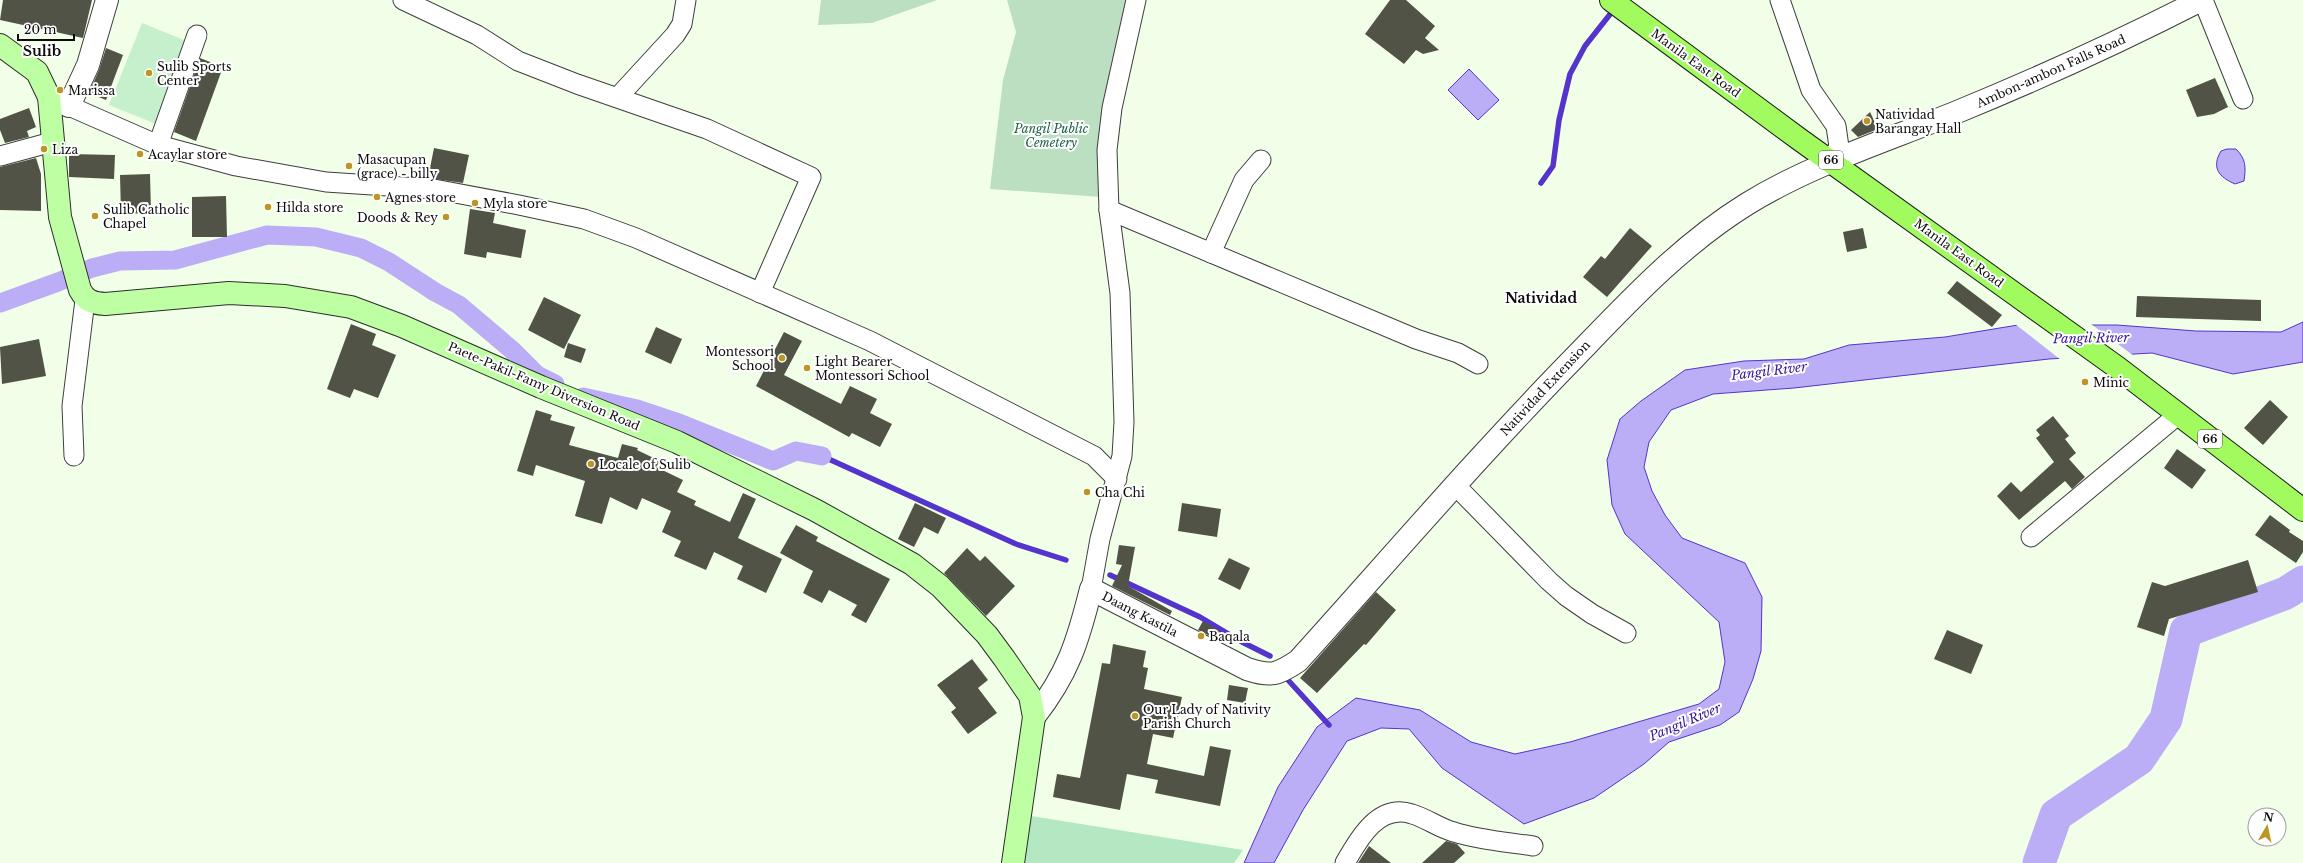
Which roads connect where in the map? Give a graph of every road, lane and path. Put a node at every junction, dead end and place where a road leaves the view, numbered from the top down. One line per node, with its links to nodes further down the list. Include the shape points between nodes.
1 (107, 0): 13 (street, via 88,66)
2 (403, 0): 11 (street, via 477,35 518,61)
3 (686, 0): 11 (street, via 682,24 675,35)
4 (1136, 0): 19 (street, via 1109,126)
5 (1780, 0): 18 (street, via 1811,90 1836,126 1839,146)
6 (2202, 0): 12 (street); 18 (street, Ambon-ambon Falls Road, via 2049,73)
7 (1619, 6): 18 (main road, Manila East Road / 66)
8 (196, 35): 15 (street)
9 (0, 45): 10 (main road, via 38,72)
10 (49, 97): 13 (street); 14 (main road)
11 (618, 97): 22 (street, via 707,129 811,177)
12 (2244, 99)
13 (69, 106): 15 (street)
14 (52, 142): 16 (street); 21 (main road, via 60,217)
15 (158, 145): 22 (street, via 236,166 326,182 434,189 584,219 636,238)
16 (0, 156)
17 (1262, 160): 20 (street, via 1244,180)
18 (1831, 160): 24 (main road, Manila East Road / 66); 27 (street, Natividad Extension, via 1748,204 1696,240 1645,284 1535,397)
19 (1109, 210): 20 (street); 26 (street, via 1120,293 1123,387 1122,449)
20 (1212, 253): 23 (street, via 1416,339 1458,353)
21 (82, 291): 25 (street, via 72,406); 33 (main road, Paete-Pakil-Famy Diversion Road, via 94,303 105,304 250,293 351,307 677,442 815,510 912,564 940,586 987,635 1030,696)
22 (760, 293): 26 (street, via 870,341 1052,433 1094,456)
23 (1478, 364)
24 (2179, 414): 28 (main road, Manila East Road / 66); 29 (street)
25 (74, 456)
26 (1117, 479): 30 (street, via 1100,540)
27 (1456, 486): 31 (street, via 1548,580 1592,614); 32 (street, Natividad Extension)
28 (2303, 510)
29 (2031, 537)
30 (1091, 589): 32 (street, Daang Kastila, via 1247,669 1266,675 1280,673); 33 (street, via 1076,646 1053,693)
31 (1626, 633)
32 (1298, 661)
33 (1034, 717): 35 (main road, Paete-Pakil-Famy Diversion Road)
34 (1533, 846): 36 (street, via 1454,832 1413,814 1397,810 1384,814 1366,830)
35 (1013, 863)
36 (1345, 863)

